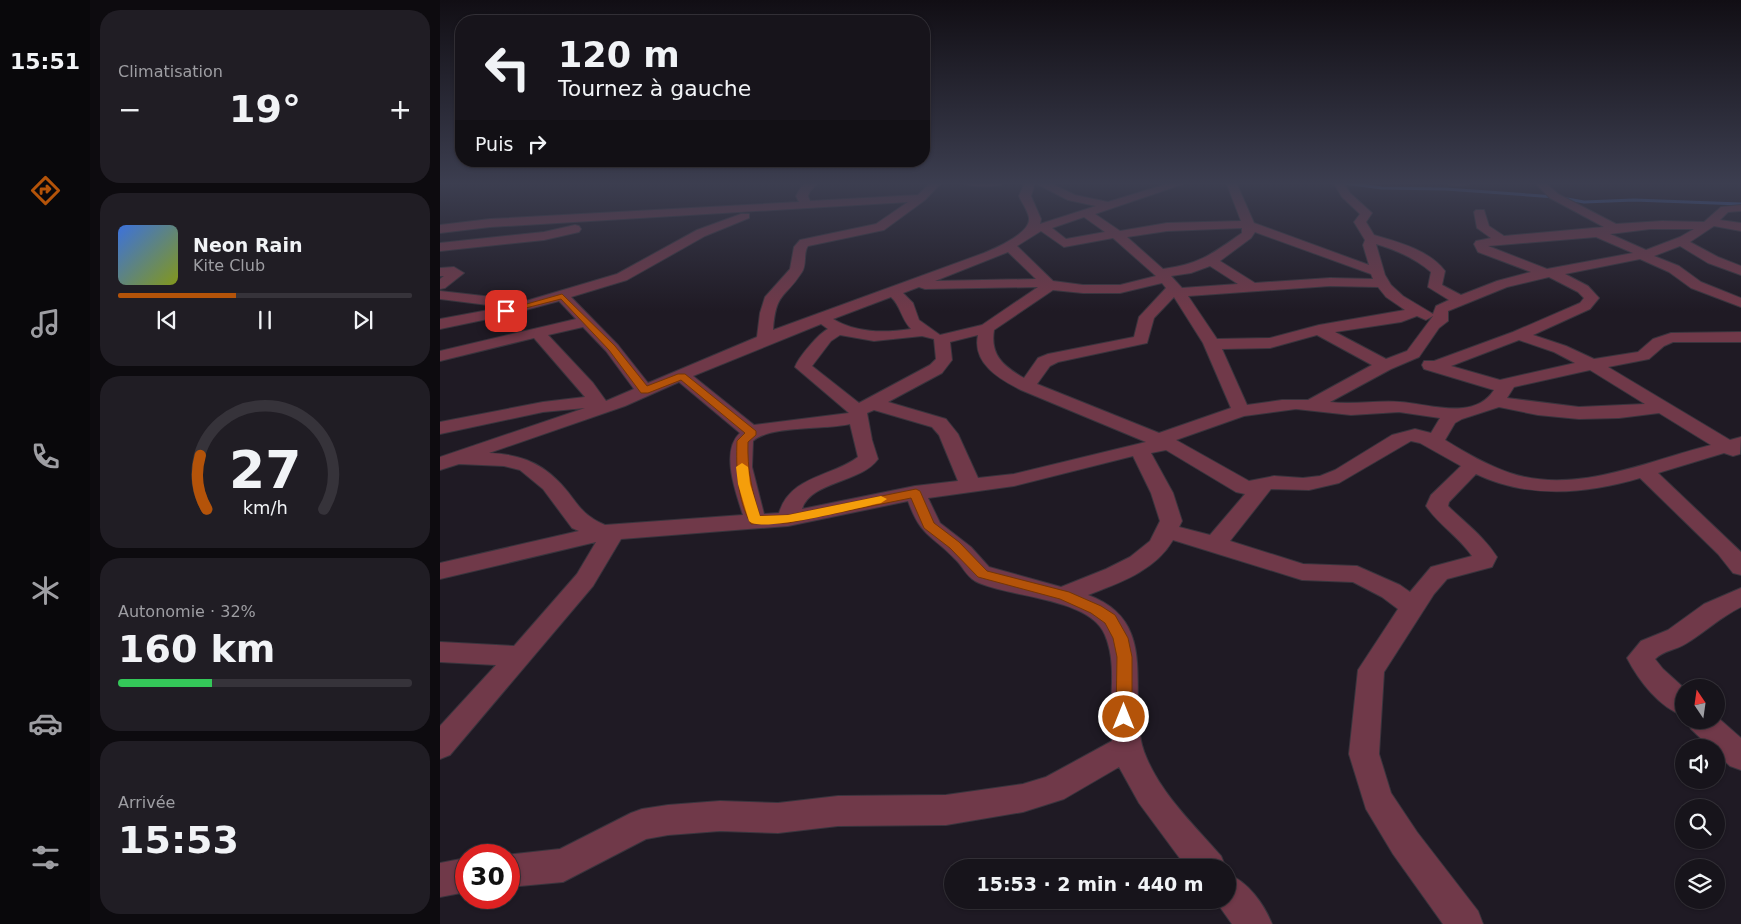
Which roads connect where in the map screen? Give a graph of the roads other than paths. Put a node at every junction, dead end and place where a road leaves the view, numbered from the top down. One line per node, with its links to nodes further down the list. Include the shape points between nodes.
1 (472, 225): 18 (street)
2 (590, 225): 26 (street, via 544,236)
3 (721, 225): 40 (street, via 622,277)
4 (881, 225): 56 (street, via 825,237 800,247 797,270 772,296)
5 (1036, 225): 19 (street)
6 (1049, 225): 19 (street)
7 (1104, 225): 21 (street)
8 (1239, 225): 21 (street, via 1176,226)
9 (1248, 225): 28 (street, via 1249,231 1243,239); 32 (street)
10 (1362, 225): 22 (street)
11 (1481, 225): 23 (street)
12 (1609, 225): 17 (street)
13 (1653, 225): 17 (street)
14 (1708, 225): 24 (street)
15 (1722, 225): 16 (street)
16 (1741, 227)
17 (1614, 228): 20 (street)
18 (440, 229)
19 (1037, 229): 21 (street, via 1064,243); 25 (street)
20 (1598, 233): 23 (street); 27 (street)
21 (1117, 234): 33 (street)
22 (1370, 238): 32 (street, via 1368,245 1375,253); 41 (street, via 1393,244 1430,264 1438,271 1435,287)
23 (1502, 240): 31 (street, via 1483,242 1481,246)
24 (1680, 241): 27 (street); 29 (street)
25 (1009, 246): 34 (street); 35 (street)
26 (440, 247)
27 (1643, 254): 31 (street); 42 (street, via 1674,269 1696,285)
28 (1211, 261): 33 (street, via 1190,269); 37 (street)
29 (1741, 270)
30 (440, 272): 36 (street, via 457,273)
31 (1549, 273): 41 (street); 54 (street, via 1583,289 1592,298 1585,306)
32 (1379, 277): 37 (street); 44 (street)
33 (1170, 283): 35 (street, via 1120,290); 37 (street); 58 (street); 65 (street, via 1147,317 1141,340 1044,362)
34 (913, 284): 35 (street); 38 (street)
35 (1047, 284): 49 (street, via 1041,294)
36 (440, 285)
37 (1251, 288)
38 (893, 291): 45 (street); 52 (street, via 906,303 913,324)
39 (440, 295): 43 (street, via 492,301)
40 (562, 296): 43 (street); 47 (street)
41 (1459, 299): 46 (street, via 1441,308)
42 (1740, 302)
43 (506, 311): 48 (street)
44 (1417, 311): 46 (street); 51 (street, via 1401,317)
45 (822, 318): 50 (street); 56 (street)
46 (1440, 320): 60 (street, via 1413,354)
47 (588, 321): 53 (street); 66 (street)
48 (440, 324)
49 (987, 328): 57 (street); 65 (street, via 984,345 989,360 1003,374)
50 (838, 330): 52 (street, via 891,336); 72 (street, via 826,335 805,358 803,367)
51 (1319, 330): 58 (street, via 1270,342); 61 (street)
52 (924, 331): 57 (street)
53 (537, 332): 59 (street); 68 (street)
54 (1519, 335): 62 (street); 63 (street)
55 (1741, 337): 62 (street, via 1670,338 1655,344 1643,356)
56 (765, 339): 64 (street)
57 (942, 340): 72 (street, via 944,360 936,370)
58 (1211, 344): 73 (street)
59 (440, 356)
60 (1404, 360): 61 (street); 63 (street)
61 (1385, 365): 70 (street)
62 (1593, 365): 67 (street, via 1515,381); 71 (street)
63 (1436, 366): 67 (street)
64 (682, 376): 66 (street); 76 (street)
65 (1026, 386): 78 (street)
66 (645, 391): 69 (street)
67 (1500, 394): 71 (street, via 1526,408 1604,415); 74 (street, via 1482,409)
68 (596, 401): 69 (street); 75 (street, via 543,406)
69 (619, 402): 80 (street)
70 (1310, 406): 73 (street, via 1288,405); 74 (street, via 1351,410 1399,407)
71 (1662, 407): 79 (street)
72 (862, 410): 76 (street); 83 (street, via 939,423 948,434); 86 (street, via 862,440 868,459 849,473 805,492 794,501)
73 (1241, 411): 78 (street)
74 (1455, 415): 77 (street, via 1438,437)
75 (440, 428)
76 (752, 433): 87 (street, via 742,441 742,462 744,484)
77 (1429, 440): 81 (street); 84 (street, via 1414,435 1399,439 1362,459 1341,475 1322,482 1280,482)
78 (1155, 444): 83 (street, via 1014,480); 84 (street, via 1194,456 1242,486); 88 (street, via 1162,493 1171,522)
79 (1736, 448): 82 (street)
80 (447, 461): 89 (street, via 504,460 527,466 550,485 580,522)
81 (1474, 464): 82 (street, via 1510,480 1531,485 1585,483); 95 (street, via 1437,506 1443,516 1476,544 1485,557 1484,561 1439,573)
82 (1644, 471): 91 (street)
83 (971, 487): 85 (street)
84 (1262, 487): 90 (street)
85 (916, 493): 86 (street); 93 (street, via 929,525 983,574)
86 (788, 519): 87 (street)
87 (756, 521): 89 (street)
88 (1166, 532): 90 (street); 93 (street, via 1158,546 1136,563 1105,580)
89 (607, 533): 92 (street); 97 (street, via 584,580)
90 (1215, 544): 95 (street, via 1302,572 1357,574 1391,591)
91 (1741, 567)
92 (440, 571)
93 (1064, 596): 101 (street, via 1110,619 1120,638 1124,657)
94 (1741, 597): 98 (street, via 1712,610 1677,637 1650,648 1640,658 1653,676)
95 (1413, 607): 109 (street, via 1371,670 1364,754 1377,799)
96 (440, 652): 97 (street)
97 (520, 657): 100 (street)
98 (1675, 696)
99 (1711, 729): 102 (street)
100 (440, 746)
101 (1127, 747): 103 (street, via 1138,774); 104 (street, via 1053,789 1024,798 946,810 838,811 778,818 720,816 668,820 642,824 563,865)
102 (1741, 757)
103 (1202, 859)
104 (520, 869)
105 (455, 877): 106 (street)
106 (440, 880)
107 (1236, 901): 108 (street)
108 (1254, 924)
109 (1465, 924)

